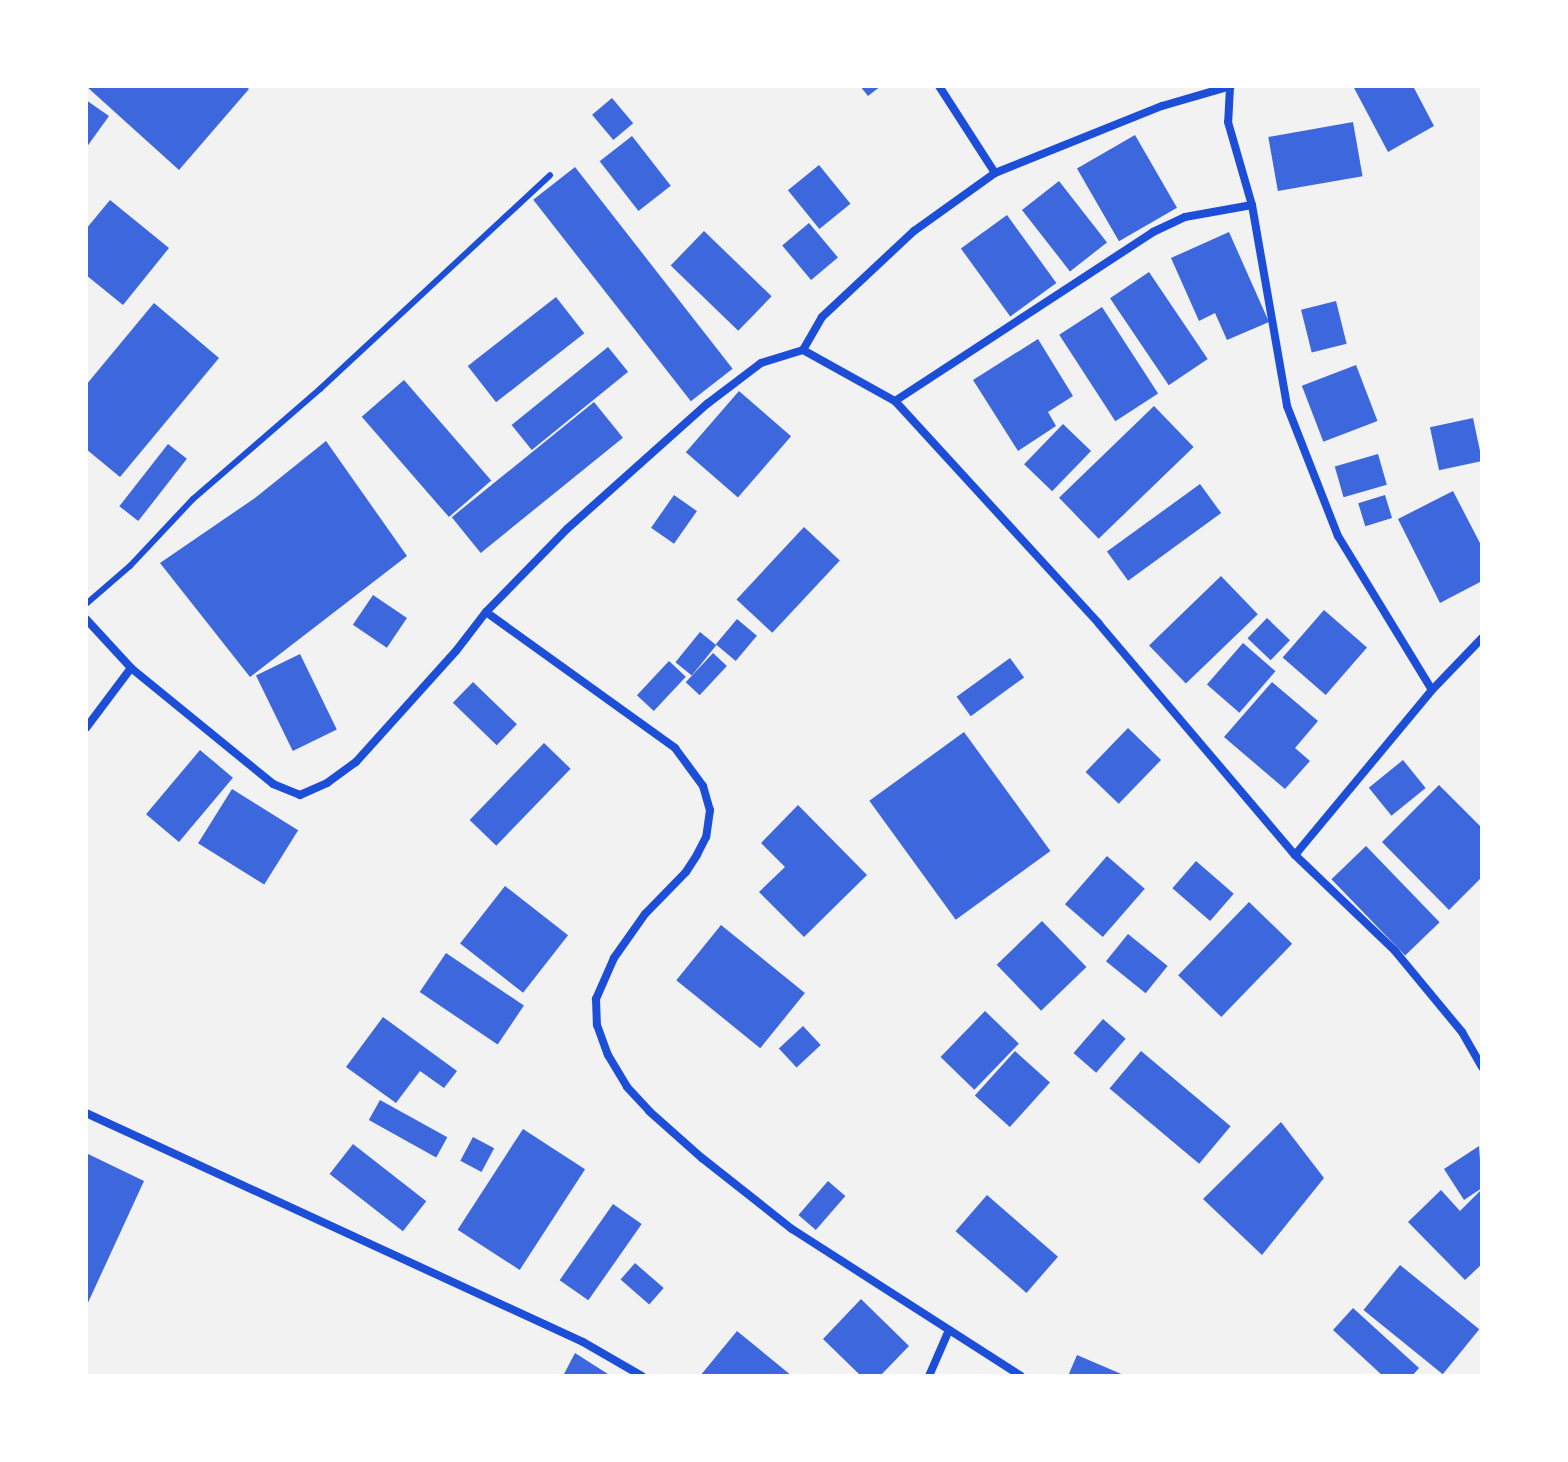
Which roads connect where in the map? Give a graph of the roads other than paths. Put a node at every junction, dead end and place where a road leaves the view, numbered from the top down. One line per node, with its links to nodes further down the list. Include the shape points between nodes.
1 (939, 86): 3 (street)
2 (1230, 86): 3 (street, via 1162,106); 5 (street, via 1228,122)
3 (995, 173): 6 (street, via 914,231 822,317)
4 (550, 175): 8 (lane, via 193,499)
5 (1252, 205): 7 (street, via 1185,217 1153,232); 13 (street, via 1287,406 1308,466 1338,536)
6 (803, 350): 7 (street); 9 (street, via 761,363 707,404 567,529)
7 (895, 401): 15 (street, via 1099,624)
8 (86, 604)
9 (486, 612): 12 (street, via 356,762 300,795 273,784); 18 (street, via 675,748 703,786 710,810 697,855 614,958 596,999 597,1025 627,1087 702,1158 792,1229)
10 (86, 619): 12 (street)
11 (1482, 638): 13 (street)
12 (131, 668): 14 (street)
13 (1432, 690): 15 (street)
14 (86, 728)
15 (1295, 855): 16 (street, via 1395,951 1462,1032)
16 (1482, 1067)
17 (86, 1113): 19 (street, via 583,1342)
18 (949, 1330): 20 (street); 21 (street)
19 (642, 1376)
20 (929, 1376)
21 (1021, 1376)

